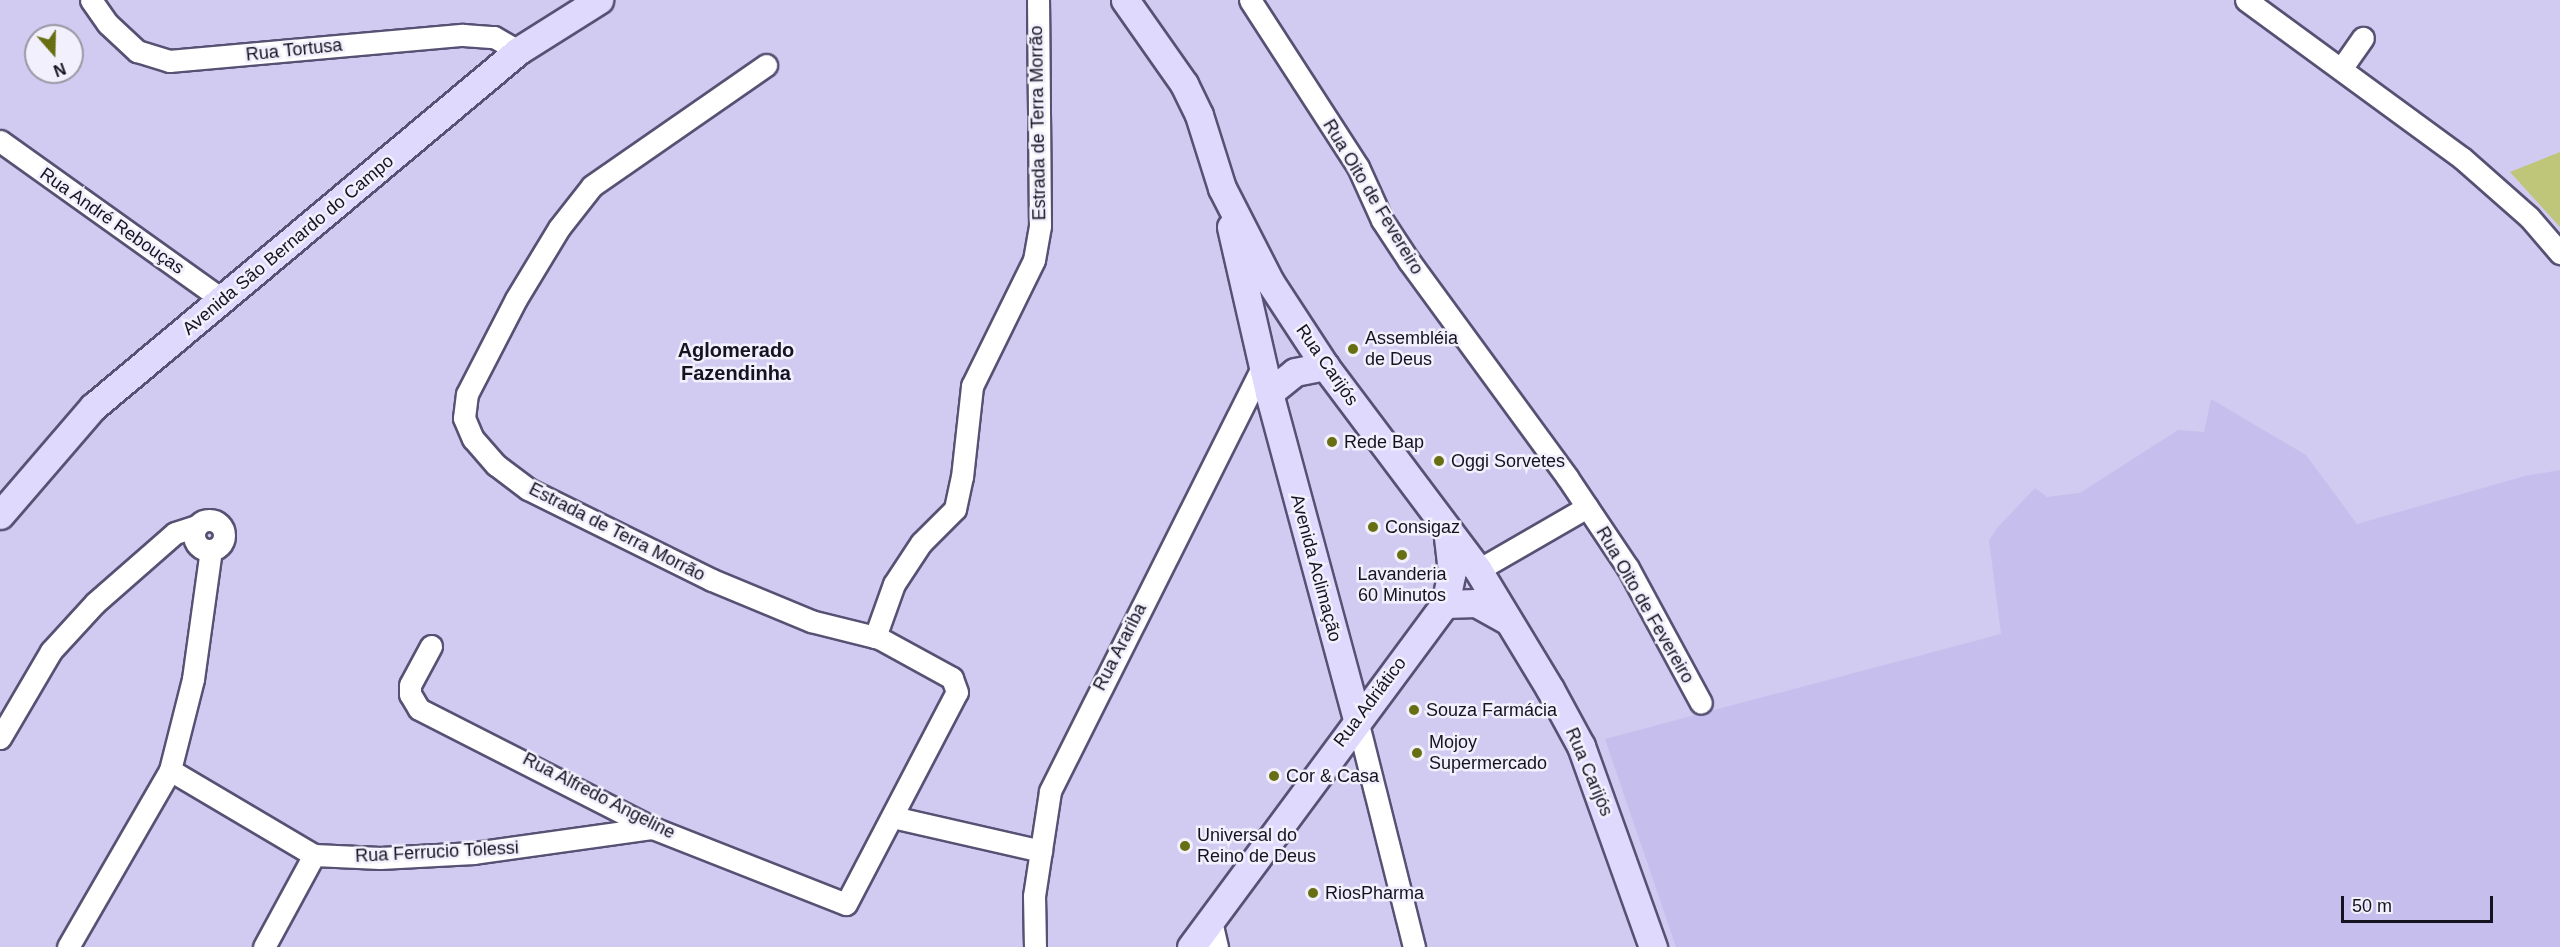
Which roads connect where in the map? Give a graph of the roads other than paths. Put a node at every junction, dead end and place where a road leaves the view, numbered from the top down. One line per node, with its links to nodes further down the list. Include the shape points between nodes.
1 (92, 0): 8 (street, Rua Tortusa, via 108,24 137,51 169,61 464,35 494,37)
2 (598, 0): 8 (main road, Avenida São Bernardo do Campo)
3 (1038, 0): 24 (street, Estrada de Terra Morrão, via 1040,226 1034,260 972,386 955,509 921,543 894,584)
4 (1125, 0): 12 (main road, Rua Carijós, via 1184,84 1199,115)
5 (1250, 0): 18 (street, Rua Oito de Fevereiro, via 1353,159 1408,261)
6 (2246, 0): 10 (street)
7 (2363, 38): 10 (street)
8 (518, 51): 14 (main road, Avenida São Bernardo do Campo)
9 (766, 66): 24 (street, Estrada de Terra Morrão, via 592,186 559,228 516,299 467,394 464,418 473,439 496,465 528,489 757,600 811,621)
10 (2341, 69): 13 (street, via 2470,165 2529,217)
11 (0, 141): 14 (street, Rua André Rebouças)
12 (1222, 188): 15 (main road, Avenida Aclimação); 16 (main road, Rua Carijós, via 1269,282)
13 (2560, 253)
14 (224, 300): 19 (main road, Avenida São Bernardo do Campo, via 93,407)
15 (1263, 365): 17 (main road, Avenida Aclimação); 32 (street, Rua Arariba, via 1064,759 1050,791)
16 (1325, 366): 17 (main road, via 1295,372); 20 (main road, Rua Carijós)
17 (1269, 393): 27 (main road, Avenida Aclimação)
18 (1587, 507): 21 (street, Rua Oito de Fevereiro); 26 (street, Rua Oito de Fevereiro, via 1628,568)
19 (0, 515)
20 (1446, 527): 21 (main road, Rua Carijós); 22 (main road, Rua Adriático, via 1452,572)
21 (1478, 570): 23 (main road, Rua Carijós)
22 (1445, 604): 23 (main road, via 1476,603); 27 (main road, Rua Adriático)
23 (1511, 623): 41 (main road, Rua Carijós, via 1581,746)
24 (875, 637): 30 (street, Estrada de Terra Morrão, via 952,678 957,692)
25 (431, 646): 31 (street, Rua Alfredo Angeline, via 410,685 419,709 519,756)
26 (1701, 703)
27 (1357, 720): 34 (main road, Rua Adriático); 40 (street, Avenida Aclimação)
28 (0, 738): 29 (street, via 51,651 95,603 175,533 209,519 222,526 223,541 211,550 193,679)
29 (170, 770): 33 (street, Rua Ferrucio Tolessi); 35 (street)
30 (893, 817): 31 (street, Rua Alfredo Angeline, via 846,904); 32 (street)
31 (653, 828): 33 (street, Rua Ferrucio Tolessi, via 474,853 380,858)
32 (1041, 851): 37 (street, Rua Arariba, via 1034,896)
33 (314, 855): 36 (street)
34 (1211, 921): 38 (main road, Rua Adriático); 39 (street)
35 (68, 947)
36 (264, 947)
37 (1035, 947)
38 (1191, 947)
39 (1217, 947)
40 (1414, 947)
41 (1653, 947)

